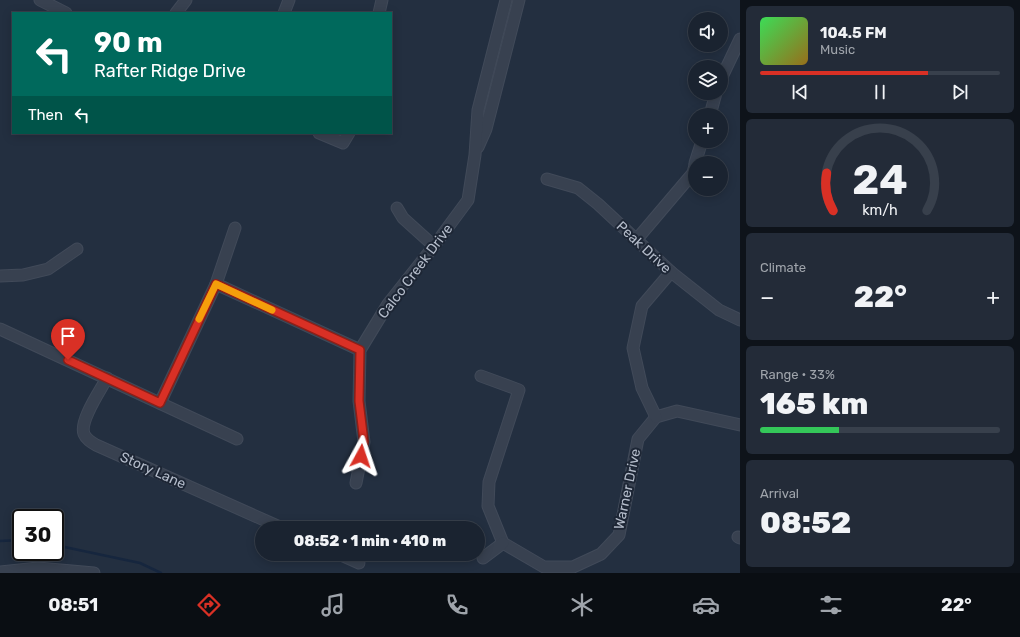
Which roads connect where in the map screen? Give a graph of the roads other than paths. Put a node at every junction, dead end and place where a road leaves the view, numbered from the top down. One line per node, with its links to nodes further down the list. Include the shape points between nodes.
1 (40, 0): 7 (street)
2 (186, 0): 8 (street)
3 (289, 0): 9 (street)
4 (382, 0): 10 (street)
5 (506, 0): 15 (street, Calco Creek Drive, via 478,110)
6 (519, 0): 15 (street, Calco Creek Drive, via 486,129)
7 (64, 12)
8 (177, 12)
9 (284, 12)
10 (379, 12)
11 (740, 39): 12 (street)
12 (728, 64)
13 (321, 134): 14 (street, via 343,143)
14 (348, 134)
15 (475, 155): 21 (street, Calco Creek Drive, via 468,200)
16 (688, 178): 20 (street)
17 (547, 179): 20 (street, Peak Drive, via 578,188)
18 (397, 208): 21 (street, via 403,218)
19 (235, 228): 25 (street)
20 (637, 240): 23 (street, Peak Drive)
21 (434, 246): 28 (street, Calco Creek Drive, via 388,304)
22 (77, 249): 24 (street, via 48,269 23,276)
23 (671, 272): 26 (street, Peak Drive, via 719,310); 32 (street, via 642,306 633,348 642,388)
24 (0, 276)
25 (216, 284): 28 (street); 31 (street)
26 (740, 320)
27 (0, 329): 30 (street)
28 (360, 350): 35 (street, via 359,401 364,442)
29 (481, 376): 37 (street, via 519,390 489,482 488,506)
30 (107, 378): 31 (street); 36 (street, Story Lane, via 85,419 83,430 88,439)
31 (160, 403): 34 (street)
32 (656, 417): 33 (street, via 677,411); 37 (street, Warner Drive, via 638,439 619,535 601,554 573,567 544,567)
33 (740, 425)
34 (237, 440)
35 (356, 483)
36 (266, 521)
37 (503, 544): 38 (street)
38 (485, 557)
39 (355, 561): 40 (street)
40 (359, 563)
41 (39, 570): 42 (street); 43 (street)
42 (0, 572)
43 (94, 573)

